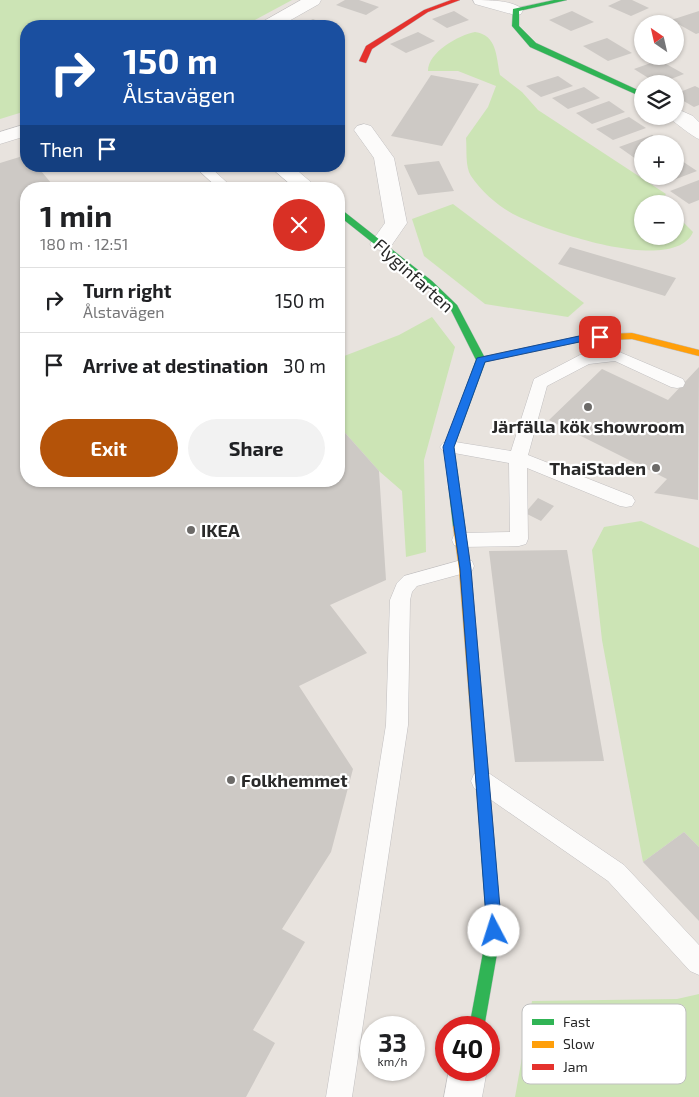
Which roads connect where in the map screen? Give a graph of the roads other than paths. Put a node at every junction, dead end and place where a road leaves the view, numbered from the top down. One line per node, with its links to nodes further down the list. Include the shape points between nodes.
1 (313, 0): 6 (street)
2 (457, 0): 7 (street, via 426,11 369,48)
3 (481, 0): 5 (street)
4 (564, 0): 5 (street)
5 (516, 10): 8 (street, via 516,26 533,45)
6 (278, 20)
7 (363, 61)
8 (634, 91)
9 (684, 119): 12 (street)
10 (364, 130): 19 (street, via 384,158 396,222)
11 (20, 132): 13 (street)
12 (699, 133)
13 (0, 138)
14 (208, 172): 16 (lane)
15 (287, 172): 17 (street)
16 (219, 182)
17 (300, 182)
18 (345, 217): 19 (street, Flyginfarten)
19 (381, 244): 21 (street, Flyginfarten, via 454,307)
20 (699, 353): 21 (street, via 632,336 584,338)
21 (481, 360): 23 (street)
22 (677, 383): 24 (lane, via 617,356 586,358 540,383)
23 (449, 447): 24 (lane); 26 (street)
24 (518, 458): 25 (lane); 26 (lane, via 519,539)
25 (626, 500)
26 (461, 540): 27 (street)
27 (465, 566): 28 (street); 32 (lane, via 411,581 404,588 400,600 398,725)
28 (482, 780): 29 (lane, via 616,873); 30 (street, via 494,931)
29 (699, 963)
30 (478, 1016)
31 (466, 1081): 33 (street)
32 (339, 1097)
33 (463, 1097)

